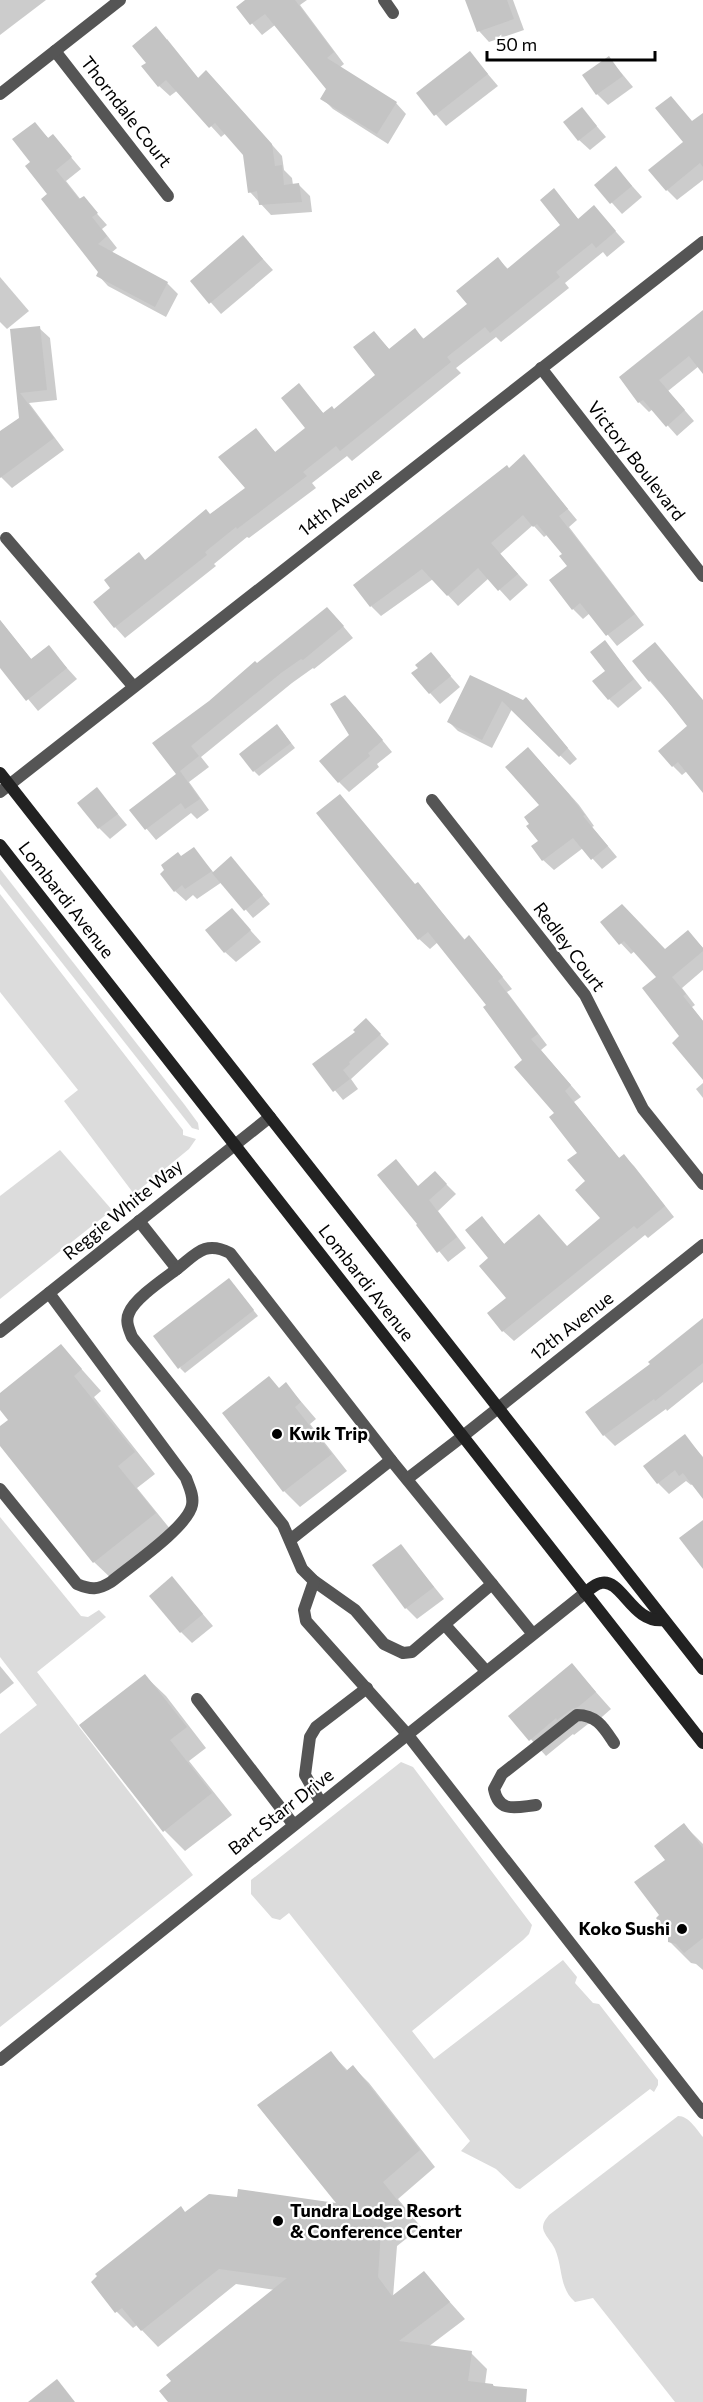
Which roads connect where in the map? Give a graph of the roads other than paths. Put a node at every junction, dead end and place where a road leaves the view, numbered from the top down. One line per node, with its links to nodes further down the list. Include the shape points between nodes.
1 (120, 0): 4 (street)
2 (384, 0): 3 (street)
3 (393, 13)
4 (55, 51): 5 (street); 6 (street, Thorndale Court)
5 (0, 94)
6 (168, 196)
7 (703, 242): 8 (street, 14th Avenue)
8 (542, 368): 10 (street, Victory Boulevard); 11 (street, 14th Avenue)
9 (6, 538): 11 (street)
10 (703, 576)
11 (133, 686): 13 (street, 14th Avenue)
12 (0, 773): 13 (main road, Lombardi Avenue)
13 (4, 788): 16 (main road, Lombardi Avenue)
14 (432, 800): 18 (street, Redley Court, via 585,995 643,1109)
15 (0, 845): 17 (main road, Lombardi Avenue)
16 (270, 1117): 17 (street, Reggie White Way); 24 (main road, Lombardi Avenue)
17 (234, 1144): 19 (street, Reggie White Way); 25 (main road, Lombardi Avenue)
18 (703, 1185)
19 (139, 1221): 21 (street); 22 (street, Reggie White Way)
20 (703, 1245): 24 (street, 12th Avenue)
21 (177, 1269): 26 (street, via 204,1248 217,1246 230,1253); 29 (street, via 128,1314 132,1337 283,1525)
22 (49, 1293): 23 (street, Reggie White Way); 28 (street, via 186,1478 192,1506 176,1529 119,1575 99,1589 88,1589 77,1584)
23 (0, 1332)
24 (498, 1408): 25 (street, 12th Avenue); 33 (main road, Lombardi Avenue)
25 (463, 1436): 27 (street, 12th Avenue); 32 (main road, Lombardi Avenue)
26 (391, 1460): 27 (street); 29 (street)
27 (407, 1479): 31 (street)
28 (0, 1489)
29 (290, 1540): 30 (street, via 302,1569)
30 (314, 1581): 34 (street, via 355,1610 384,1644 403,1653 412,1652); 38 (street, via 304,1610 306,1621)
31 (492, 1584): 34 (street); 35 (street)
32 (585, 1593): 33 (main road, via 599,1583 608,1583 646,1618); 35 (street, Bart Starr Drive); 42 (main road, Lombardi Avenue)
33 (664, 1620): 36 (main road, Lombardi Avenue)
34 (445, 1625): 37 (street)
35 (532, 1633): 37 (street, Bart Starr Drive)
36 (703, 1669)
37 (486, 1671): 40 (street, Bart Starr Drive)
38 (367, 1688): 40 (street); 43 (street, via 316,1727 310,1737 304,1775)
39 (197, 1700): 45 (street)
40 (407, 1734): 43 (street, Bart Starr Drive); 47 (street)
41 (614, 1743): 44 (street, via 600,1722 577,1716 502,1774 494,1789 502,1805)
42 (703, 1743)
43 (321, 1803): 45 (street, Bart Starr Drive)
44 (536, 1805)
45 (293, 1824): 46 (street, Bart Starr Drive)
46 (0, 2060)
47 (703, 2113)

